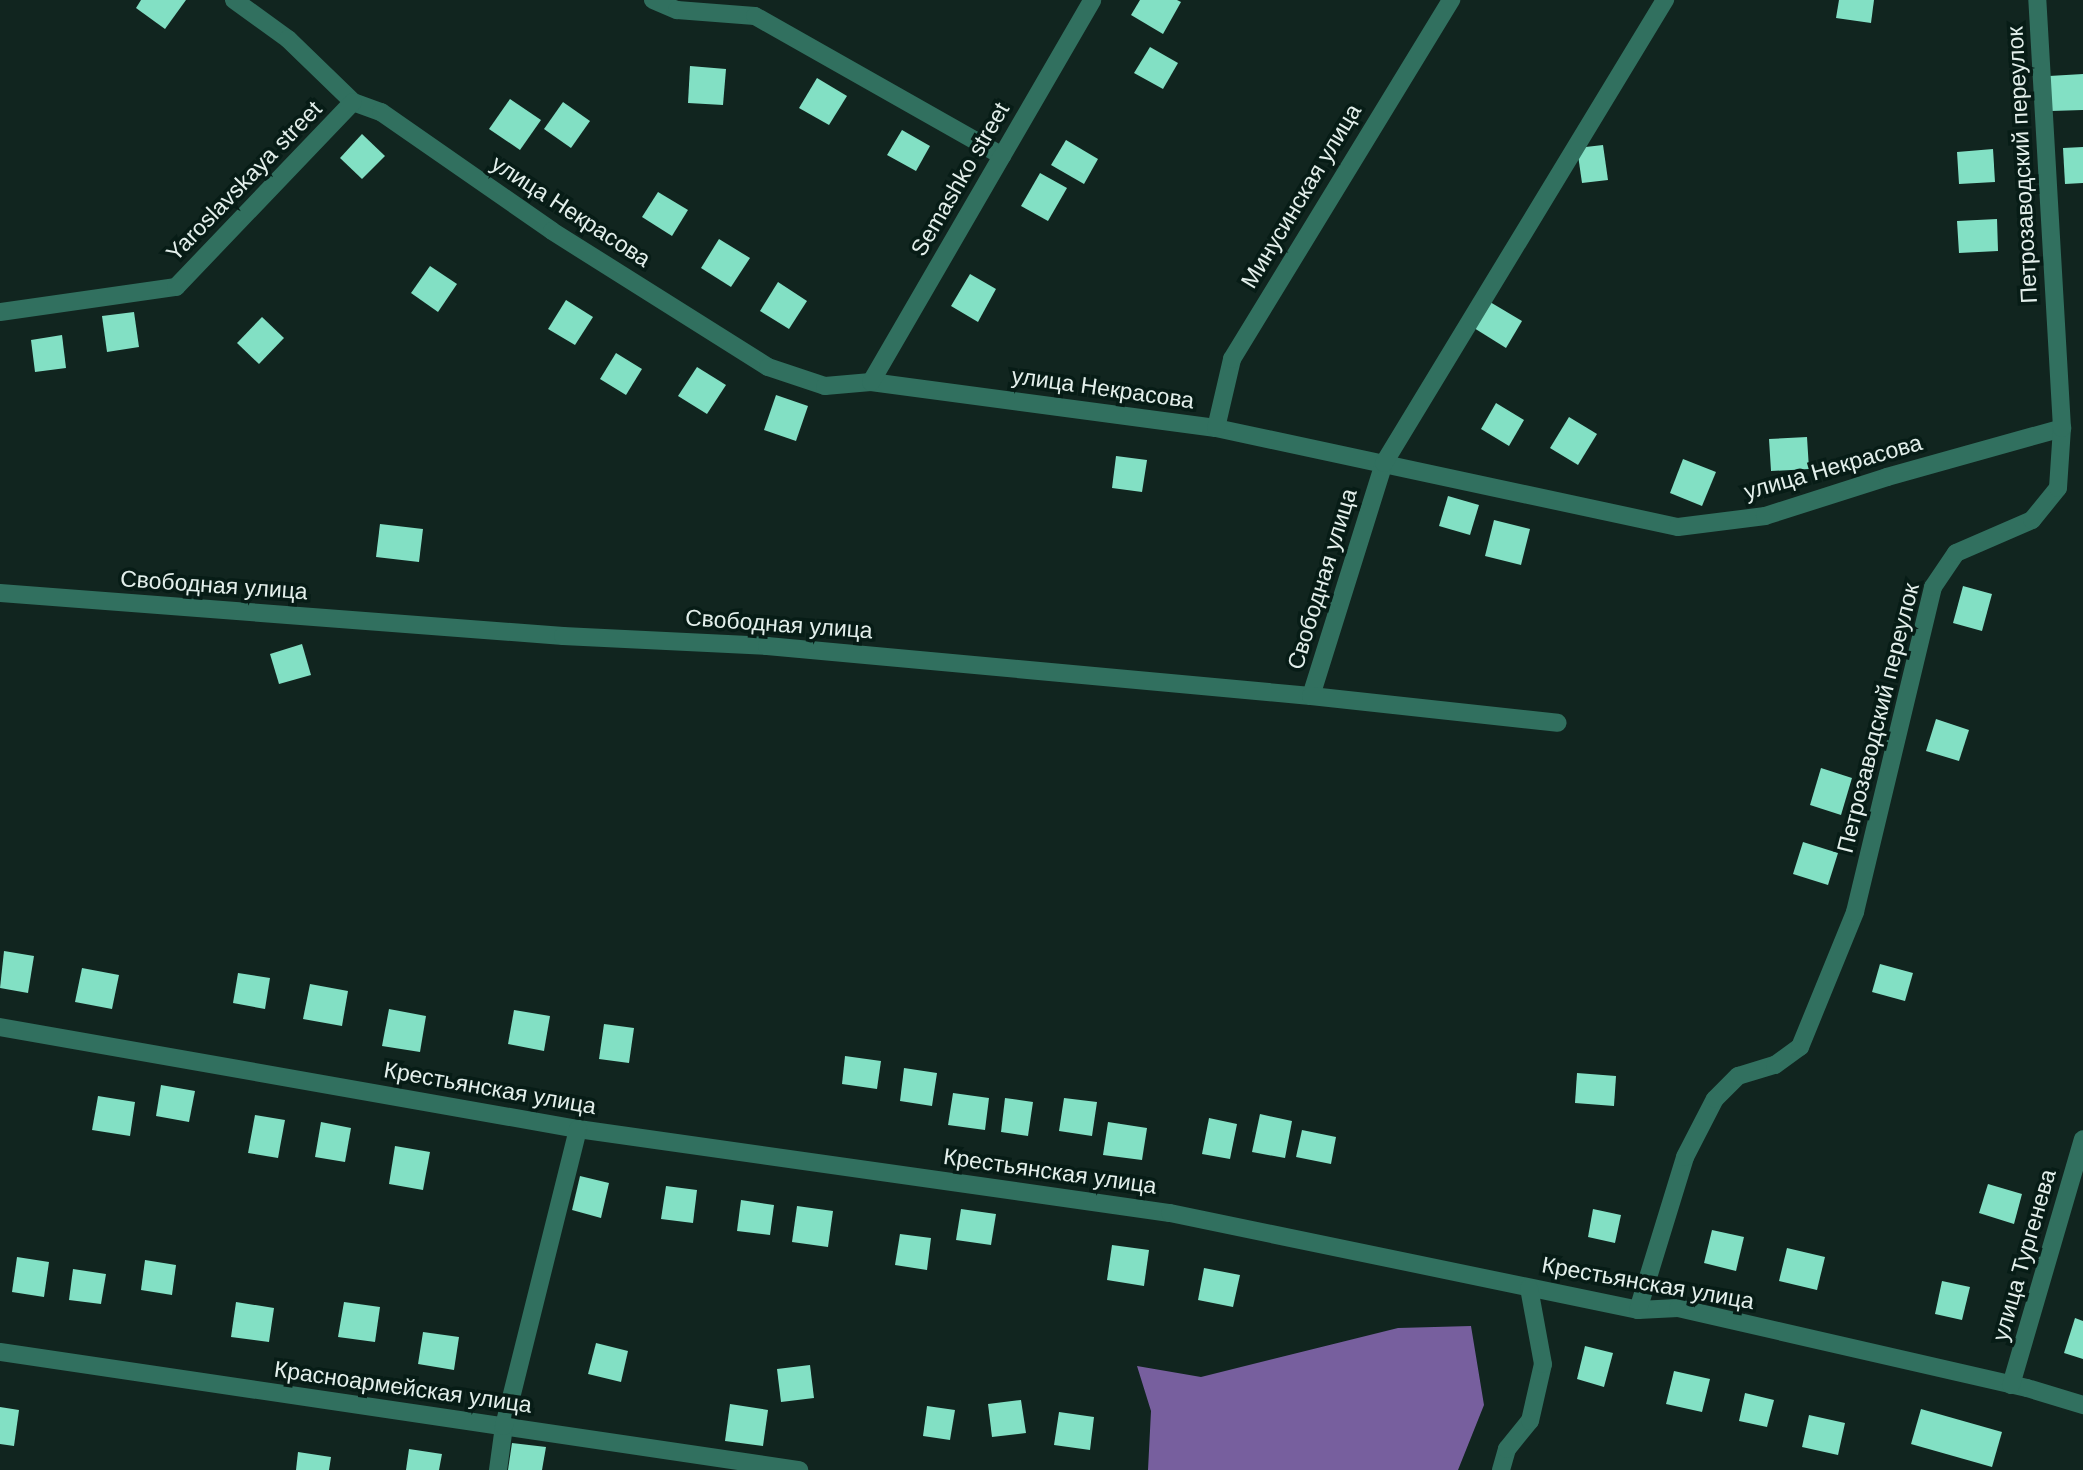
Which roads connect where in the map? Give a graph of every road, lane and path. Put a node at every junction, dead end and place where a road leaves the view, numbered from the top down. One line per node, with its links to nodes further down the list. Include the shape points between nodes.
1 (234, 0): 7 (street, улица Некрасова, via 288,39)
2 (653, 0): 8 (street, via 677,10 755,16)
3 (1092, 0): 8 (street, Semashko street)
4 (1451, 0): 11 (street, Минусинская улица, via 1232,359)
5 (1665, 0): 13 (street, Свободная улица)
6 (2038, 0): 12 (street, Петрозаводский переулок)
7 (353, 102): 9 (street, Yaroslavskaya street, via 176,288); 10 (street, улица Некрасова, via 381,112 552,231 768,367 825,386)
8 (1002, 156): 10 (street, Semashko street)
9 (0, 312)
10 (871, 382): 11 (street, улица Некрасова)
11 (1216, 428): 13 (street, улица Некрасова)
12 (2062, 428): 13 (street, улица Некрасова, via 1765,516 1678,527); 21 (street, Петрозаводский переулок, via 2058,488 2032,520 1956,553 1933,587 1855,912 1800,1047 1775,1065 1738,1076 1715,1099 1685,1157)
13 (1384, 463): 15 (street, Свободная улица)
14 (0, 593): 15 (street, Свободная улица, via 563,636 767,646)
15 (1311, 696): 16 (street)
16 (1558, 723)
17 (0, 1027): 18 (street, Крестьянская улица)
18 (578, 1129): 20 (street, Крестьянская улица, via 1170,1213); 25 (street)
19 (2083, 1139): 23 (street, улица Тургенева)
20 (1529, 1288): 21 (street, Крестьянская улица); 28 (street, via 1543,1364 1530,1421 1507,1449)
21 (1639, 1310): 23 (street, Крестьянская улица, via 1678,1308)
22 (0, 1352): 25 (street, Красноармейская улица)
23 (2011, 1385): 24 (street, Крестьянская улица)
24 (2083, 1405)
25 (504, 1426): 26 (street); 27 (street, Красноармейская улица)
26 (498, 1470)
27 (799, 1470)
28 (1501, 1470)

